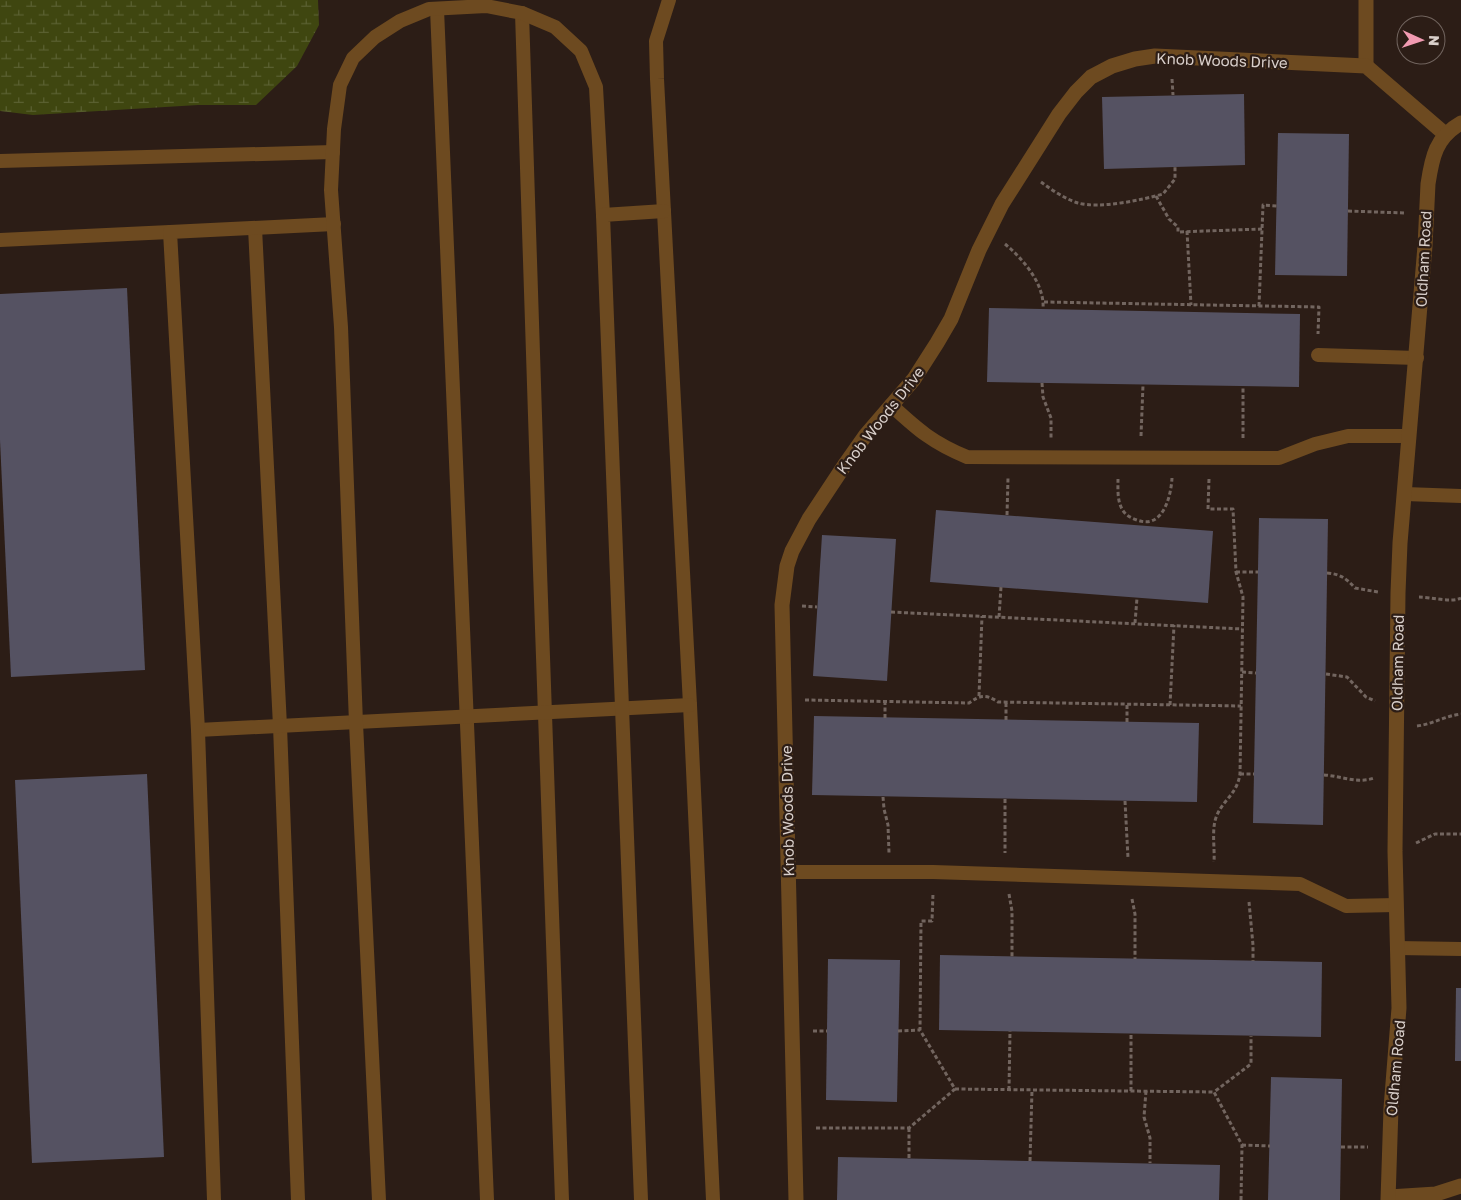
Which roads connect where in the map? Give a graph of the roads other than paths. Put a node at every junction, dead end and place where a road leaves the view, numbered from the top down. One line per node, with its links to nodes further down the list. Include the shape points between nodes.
1 (669, 0): 10 (lane, via 656,41)
2 (1366, 0): 5 (street)
3 (438, 9): 4 (lane, via 486,6); 8 (lane, via 400,21 375,37 353,58 340,85); 25 (lane)
4 (522, 13): 11 (lane, via 555,27 581,52 596,87); 24 (lane)
5 (1366, 66): 7 (street); 18 (street, Knob Woods Drive, via 1154,56 1127,61 1091,77 1060,114 1002,204 951,319 914,379)
6 (1461, 123): 7 (street)
7 (1445, 134): 17 (street, Oldham Road, via 1431,163 1428,184)
8 (333, 152): 9 (lane); 12 (lane, via 331,190)
9 (0, 161)
10 (664, 211): 11 (lane); 22 (lane)
11 (603, 215): 23 (lane)
12 (334, 224): 13 (lane); 26 (lane)
13 (255, 228): 14 (lane); 27 (lane)
14 (170, 232): 15 (lane); 28 (lane)
15 (0, 240)
16 (1318, 354): 17 (lane)
17 (1417, 358): 19 (street, Oldham Road)
18 (891, 405): 19 (lane, via 920,432 967,457 1279,458 1348,436); 29 (street, Knob Woods Drive, via 846,463 809,519 787,566 782,605)
19 (1410, 436): 20 (street, Oldham Road)
20 (1405, 494): 21 (lane); 30 (street, Oldham Road, via 1398,593)
21 (1461, 496)
22 (690, 705): 23 (lane); 41 (lane)
23 (621, 708): 24 (lane); 40 (lane)
24 (546, 712): 25 (lane); 39 (lane)
25 (466, 717): 26 (lane); 38 (lane)
26 (356, 723): 27 (lane); 37 (lane)
27 (280, 726): 28 (lane); 36 (lane)
28 (198, 730): 35 (lane)
29 (789, 872): 30 (lane, via 933,872 1300,884 1346,906); 42 (street, Knob Woods Drive)
30 (1396, 905): 31 (street, Oldham Road)
31 (1397, 948): 32 (lane); 34 (street, Oldham Road, via 1399,1008 1389,1147)
32 (1461, 950)
33 (1461, 1186): 34 (street, via 1436,1194)
34 (1390, 1199)
35 (214, 1200)
36 (298, 1200)
37 (379, 1200)
38 (487, 1200)
39 (562, 1200)
40 (641, 1200)
41 (712, 1200)
42 (796, 1200)

